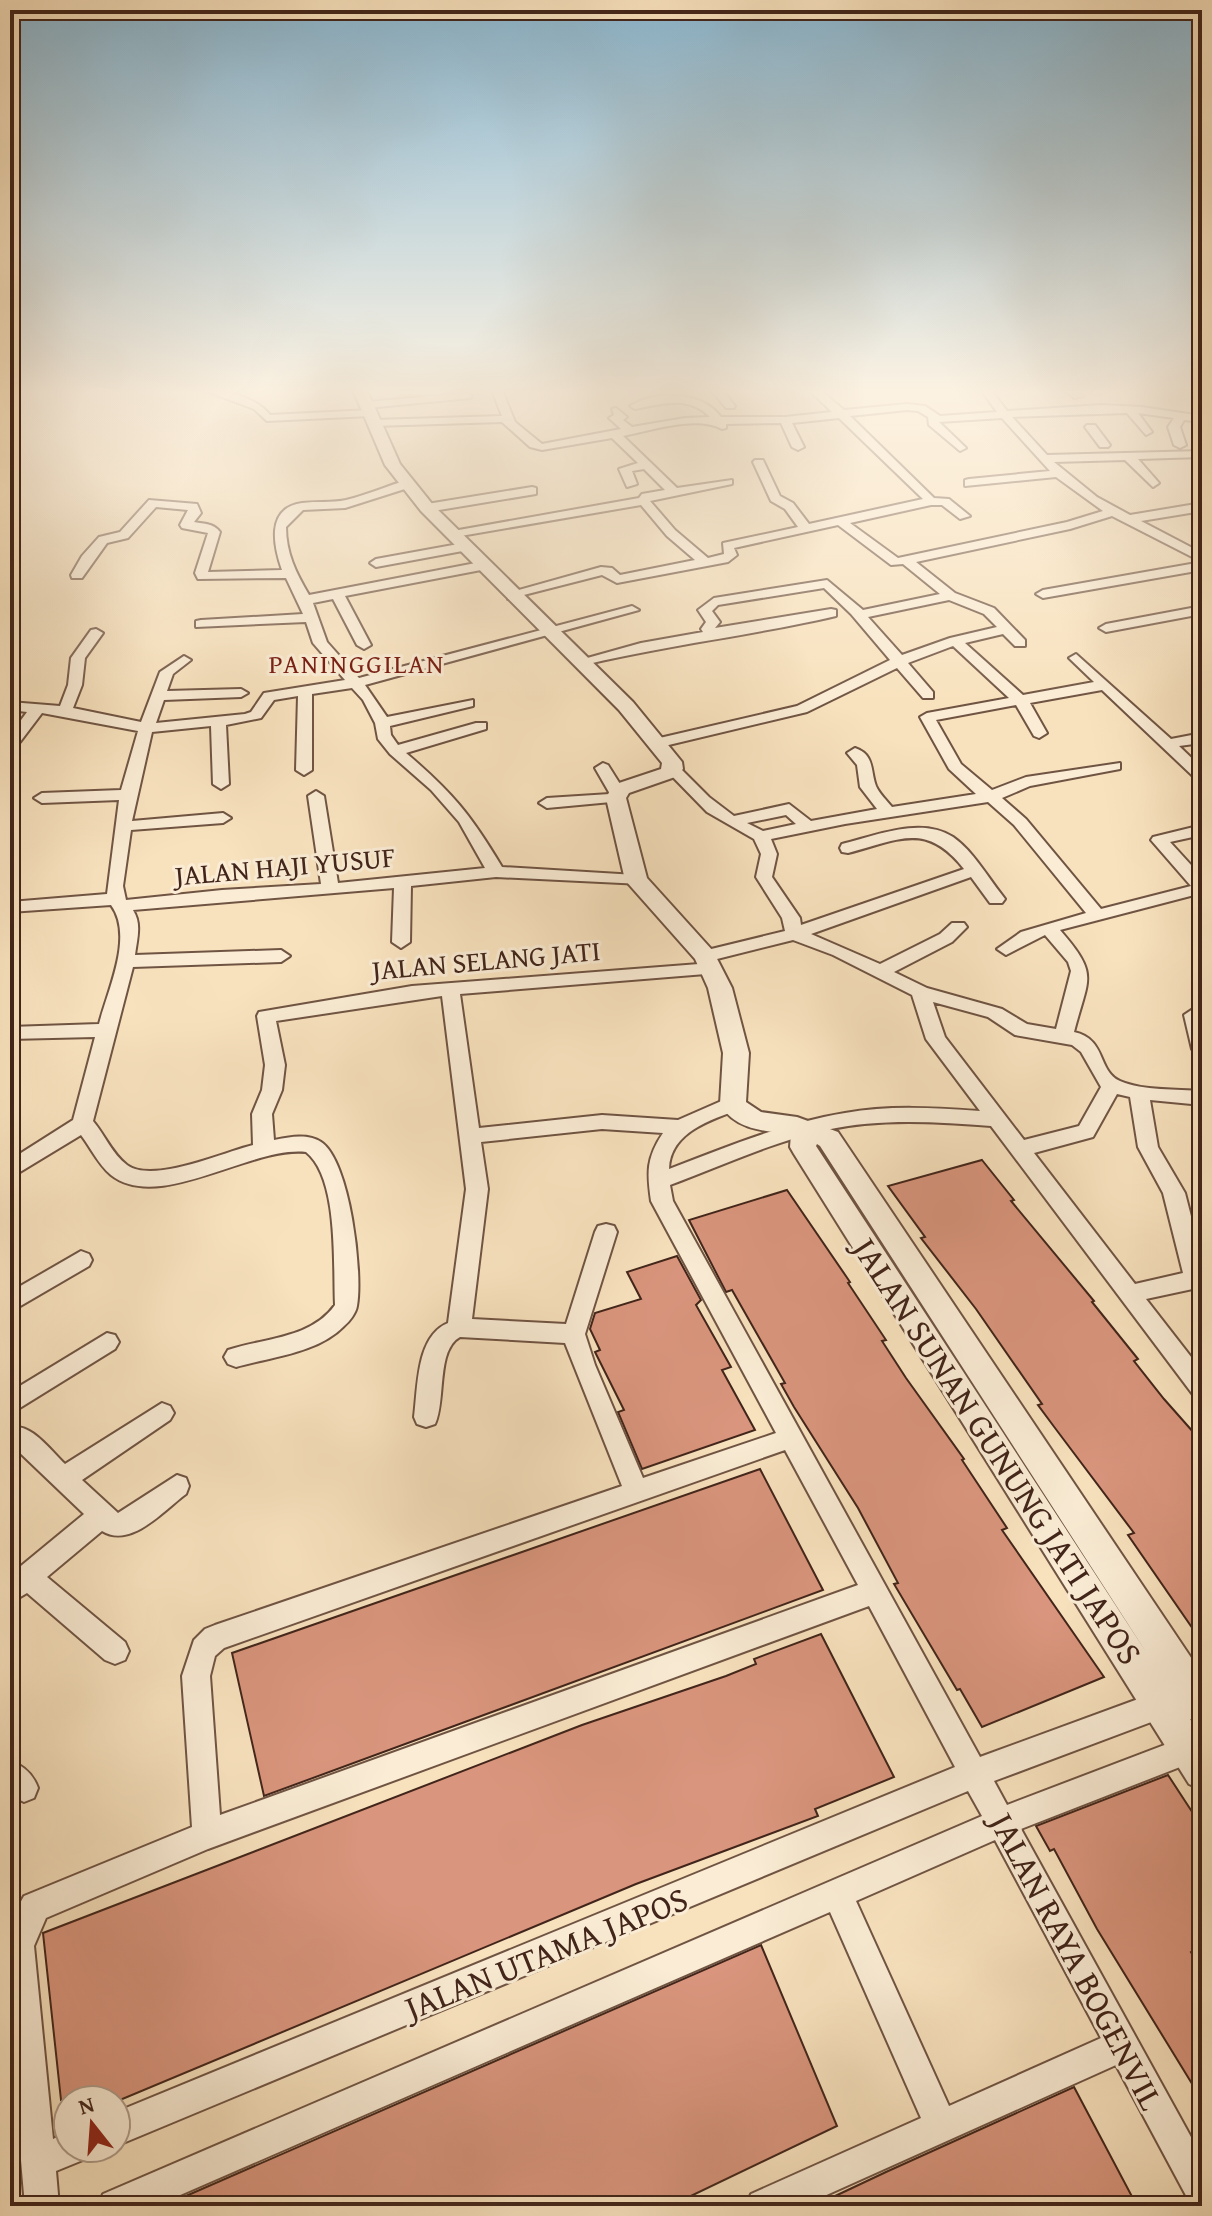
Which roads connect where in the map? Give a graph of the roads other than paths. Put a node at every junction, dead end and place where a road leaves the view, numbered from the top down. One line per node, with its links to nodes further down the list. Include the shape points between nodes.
1 (378, 493): 24 (street, via 345,504 295,509 279,535)
2 (415, 493): 11 (street)
3 (517, 493): 11 (street)
4 (662, 493): 8 (street)
5 (773, 493): 16 (street)
6 (924, 493): 9 (street)
7 (1087, 493): 12 (street)
8 (644, 501): 17 (street); 20 (street)
9 (931, 501): 13 (street, via 945,502); 15 (street)
10 (1202, 507): 14 (street)
11 (427, 508): 17 (street)
12 (1113, 512): 14 (street); 19 (street)
13 (964, 516)
14 (1130, 519): 18 (street)
15 (840, 521): 16 (street); 19 (street, via 896,562)
16 (805, 527): 20 (street, via 727,546 731,556)
17 (458, 541): 21 (street); 22 (street)
18 (1202, 558)
19 (906, 560): 30 (street)
20 (705, 562): 29 (street, via 617,579 601,571)
21 (376, 563)
22 (481, 566): 27 (street); 29 (street)
23 (1202, 566): 28 (street)
24 (290, 574): 25 (street, via 203,576 214,532 186,525 195,513 193,507 161,502 147,507 124,535 103,540 86,555); 31 (street)
25 (77, 575)
26 (775, 592): 35 (street, via 827,584); 37 (street); 43 (street, via 706,606 713,622 708,629)
27 (337, 594): 31 (street); 46 (street)
28 (1043, 594)
29 (513, 596): 41 (street)
30 (950, 596): 35 (street); 40 (street, via 989,611)
31 (305, 600): 36 (street)
32 (632, 610): 41 (street)
33 (1202, 610): 39 (street)
34 (831, 613): 37 (street)
35 (859, 615): 49 (street)
36 (309, 618): 38 (street); 51 (street, via 320,643)
37 (803, 619): 43 (street)
38 (201, 624)
39 (1106, 628)
40 (1006, 629): 44 (street); 45 (street)
41 (550, 631): 50 (street); 51 (street)
42 (96, 633): 61 (street, via 78,658)
43 (716, 636): 50 (street)
44 (955, 641): 49 (street); 57 (street)
45 (1020, 643)
46 (364, 645)
47 (1076, 658): 52 (street)
48 (184, 660): 56 (street, via 169,669)
49 (899, 661): 55 (street); 69 (street, via 802,709)
50 (580, 662): 69 (street)
51 (356, 683): 54 (street); 63 (street)
52 (1104, 685): 57 (street); 70 (street)
53 (241, 693): 56 (street)
54 (305, 693): 62 (street, via 269,696 256,715); 76 (street)
55 (928, 695)
56 (157, 696): 65 (street)
57 (1022, 702): 66 (street); 82 (street, via 927,717 954,766)
58 (468, 703): 63 (street)
59 (10, 706): 60 (street)
60 (38, 708): 61 (street); 68 (street)
61 (65, 711): 65 (street)
62 (218, 722): 65 (street); 78 (street)
63 (382, 723): 71 (street, via 383,736)
64 (481, 726): 71 (street)
65 (146, 728): 79 (street)
66 (1039, 733)
67 (1202, 738): 70 (street)
68 (15, 739)
69 (656, 743): 75 (street)
70 (1167, 744): 77 (street)
71 (395, 751): 94 (street, via 466,820)
72 (855, 753): 85 (street, via 865,764 868,787)
73 (1115, 766): 82 (street, via 1026,782)
74 (603, 768): 80 (street)
75 (673, 769): 80 (street); 87 (street, via 706,806)
76 (304, 770)
77 (1202, 776)
78 (221, 784)
79 (128, 795): 83 (street); 88 (street)
80 (616, 795): 84 (street); 95 (street)
81 (316, 796): 98 (street)
82 (990, 797): 85 (street); 102 (street, via 1020,822)
83 (42, 798)
84 (547, 803)
85 (887, 812): 89 (street)
86 (223, 818): 88 (street)
87 (733, 821): 89 (street, via 789,809); 91 (street)
88 (125, 826): 100 (street, via 114,886)
89 (808, 827): 91 (street)
90 (1202, 830): 97 (street, via 1159,840)
91 (761, 836): 105 (street, via 769,854 764,877 791,918)
92 (848, 848): 93 (street, via 929,834 946,841)
93 (973, 871): 99 (street); 105 (street, JALAN SELANG JATI)
94 (496, 872): 95 (street, JALAN HAJI YUSUF); 96 (street, JALAN HAJI YUSUF)
95 (636, 880): 110 (street)
96 (403, 882): 98 (street, JALAN HAJI YUSUF); 106 (street)
97 (1202, 888): 102 (street)
98 (330, 889): 100 (street, JALAN HAJI YUSUF)
99 (996, 899)
100 (118, 903): 101 (street, JALAN HAJI YUSUF); 109 (street, via 129,917)
101 (10, 907)
102 (1099, 917): 104 (street)
103 (958, 927): 111 (street)
104 (1048, 928): 107 (street); 117 (street, via 1080,971)
105 (794, 934): 110 (street, JALAN SELANG JATI); 111 (street)
106 (401, 942)
107 (1006, 949)
108 (281, 956): 109 (street)
109 (125, 961): 115 (street)
110 (709, 963): 112 (street, JALAN SELANG JATI); 122 (street, via 736,1053)
111 (881, 971): 113 (street)
112 (450, 988): 127 (street); 129 (street, JALAN SELANG JATI, via 266,1016 275,1065 262,1114)
113 (920, 992): 117 (street, via 995,1013 1022,1030); 123 (street, via 936,1039)
114 (1193, 1015): 118 (street)
115 (106, 1030): 116 (street); 124 (street)
116 (10, 1033)
117 (1064, 1036): 119 (street, via 1089,1048)
118 (1202, 1049)
119 (1111, 1086): 120 (street); 128 (street, via 1086,1132)
120 (1139, 1092): 121 (street); 135 (street, via 1148,1147 1174,1193)
121 (1202, 1098)
122 (733, 1104): 125 (street); 126 (street, via 753,1121)
123 (1000, 1120): 126 (street, via 861,1118); 128 (street)
124 (76, 1128): 129 (street, via 120,1172 138,1178 170,1177); 130 (street)
125 (680, 1128): 127 (street, via 571,1124); 131 (street, via 665,1141)
126 (805, 1129): 131 (street); 132 (street, JALAN SUNAN GUNUNG JATI JAPOS, via 803,1147)
127 (470, 1136): 138 (street, via 477,1189)
128 (1022, 1148): 136 (street)
129 (264, 1151): 141 (street, via 310,1144 329,1164 338,1190 346,1307 334,1324 308,1337)
130 (10, 1170)
131 (657, 1182): 149 (street, via 662,1201)
132 (862, 1214): 142 (street, JALAN SUNAN GUNUNG JATI JAPOS); 143 (street, JALAN SUNAN GUNUNG JATI JAPOS)
133 (606, 1232): 139 (street)
134 (81, 1260): 137 (street)
135 (1199, 1278): 136 (street)
136 (1129, 1294): 144 (street)
137 (10, 1303)
138 (459, 1328): 139 (street); 147 (street, via 447,1333 436,1348)
139 (574, 1334): 152 (street)
140 (107, 1342): 145 (street)
141 (236, 1357)
142 (985, 1372): 143 (street); 157 (street, JALAN SUNAN GUNUNG JATI JAPOS)
143 (952, 1381): 157 (street, JALAN SUNAN GUNUNG JATI JAPOS)
144 (1202, 1389)
145 (10, 1404)
146 (162, 1413): 150 (street)
147 (426, 1417)
148 (13, 1435): 150 (street)
149 (791, 1438): 152 (street); 155 (street)
150 (64, 1478): 153 (street)
151 (177, 1486): 153 (street, via 128,1523 113,1525)
152 (636, 1490): 161 (street, via 215,1638 204,1649 196,1676)
153 (101, 1516): 154 (street)
154 (19, 1584): 156 (street)
155 (875, 1591): 159 (street); 161 (street)
156 (115, 1651)
157 (1185, 1701): 158 (street, JALAN SUNAN GUNUNG JATI JAPOS); 159 (street, JALAN UTAMA JAPOS)
158 (1197, 1755): 160 (street, JALAN UTAMA JAPOS)
159 (975, 1773): 160 (street, JALAN RAYA BOGENVIL); 164 (street, JALAN UTAMA JAPOS)
160 (1002, 1822): 162 (street, JALAN UTAMA JAPOS); 163 (street, JALAN RAYA BOGENVIL)
161 (207, 1835): 167 (street, via 50,1899 35,1907 24,1924 18,1946)
162 (837, 1894): 165 (street); 170 (street, JALAN UTAMA JAPOS)
163 (1121, 2046): 165 (street); 168 (street, JALAN RAYA BOGENVIL)
164 (132, 2122)
165 (941, 2126): 171 (street)
166 (52, 2156): 167 (street)
167 (39, 2161): 169 (street)
168 (1202, 2191)
169 (42, 2206)
170 (115, 2206)
171 (763, 2206)

